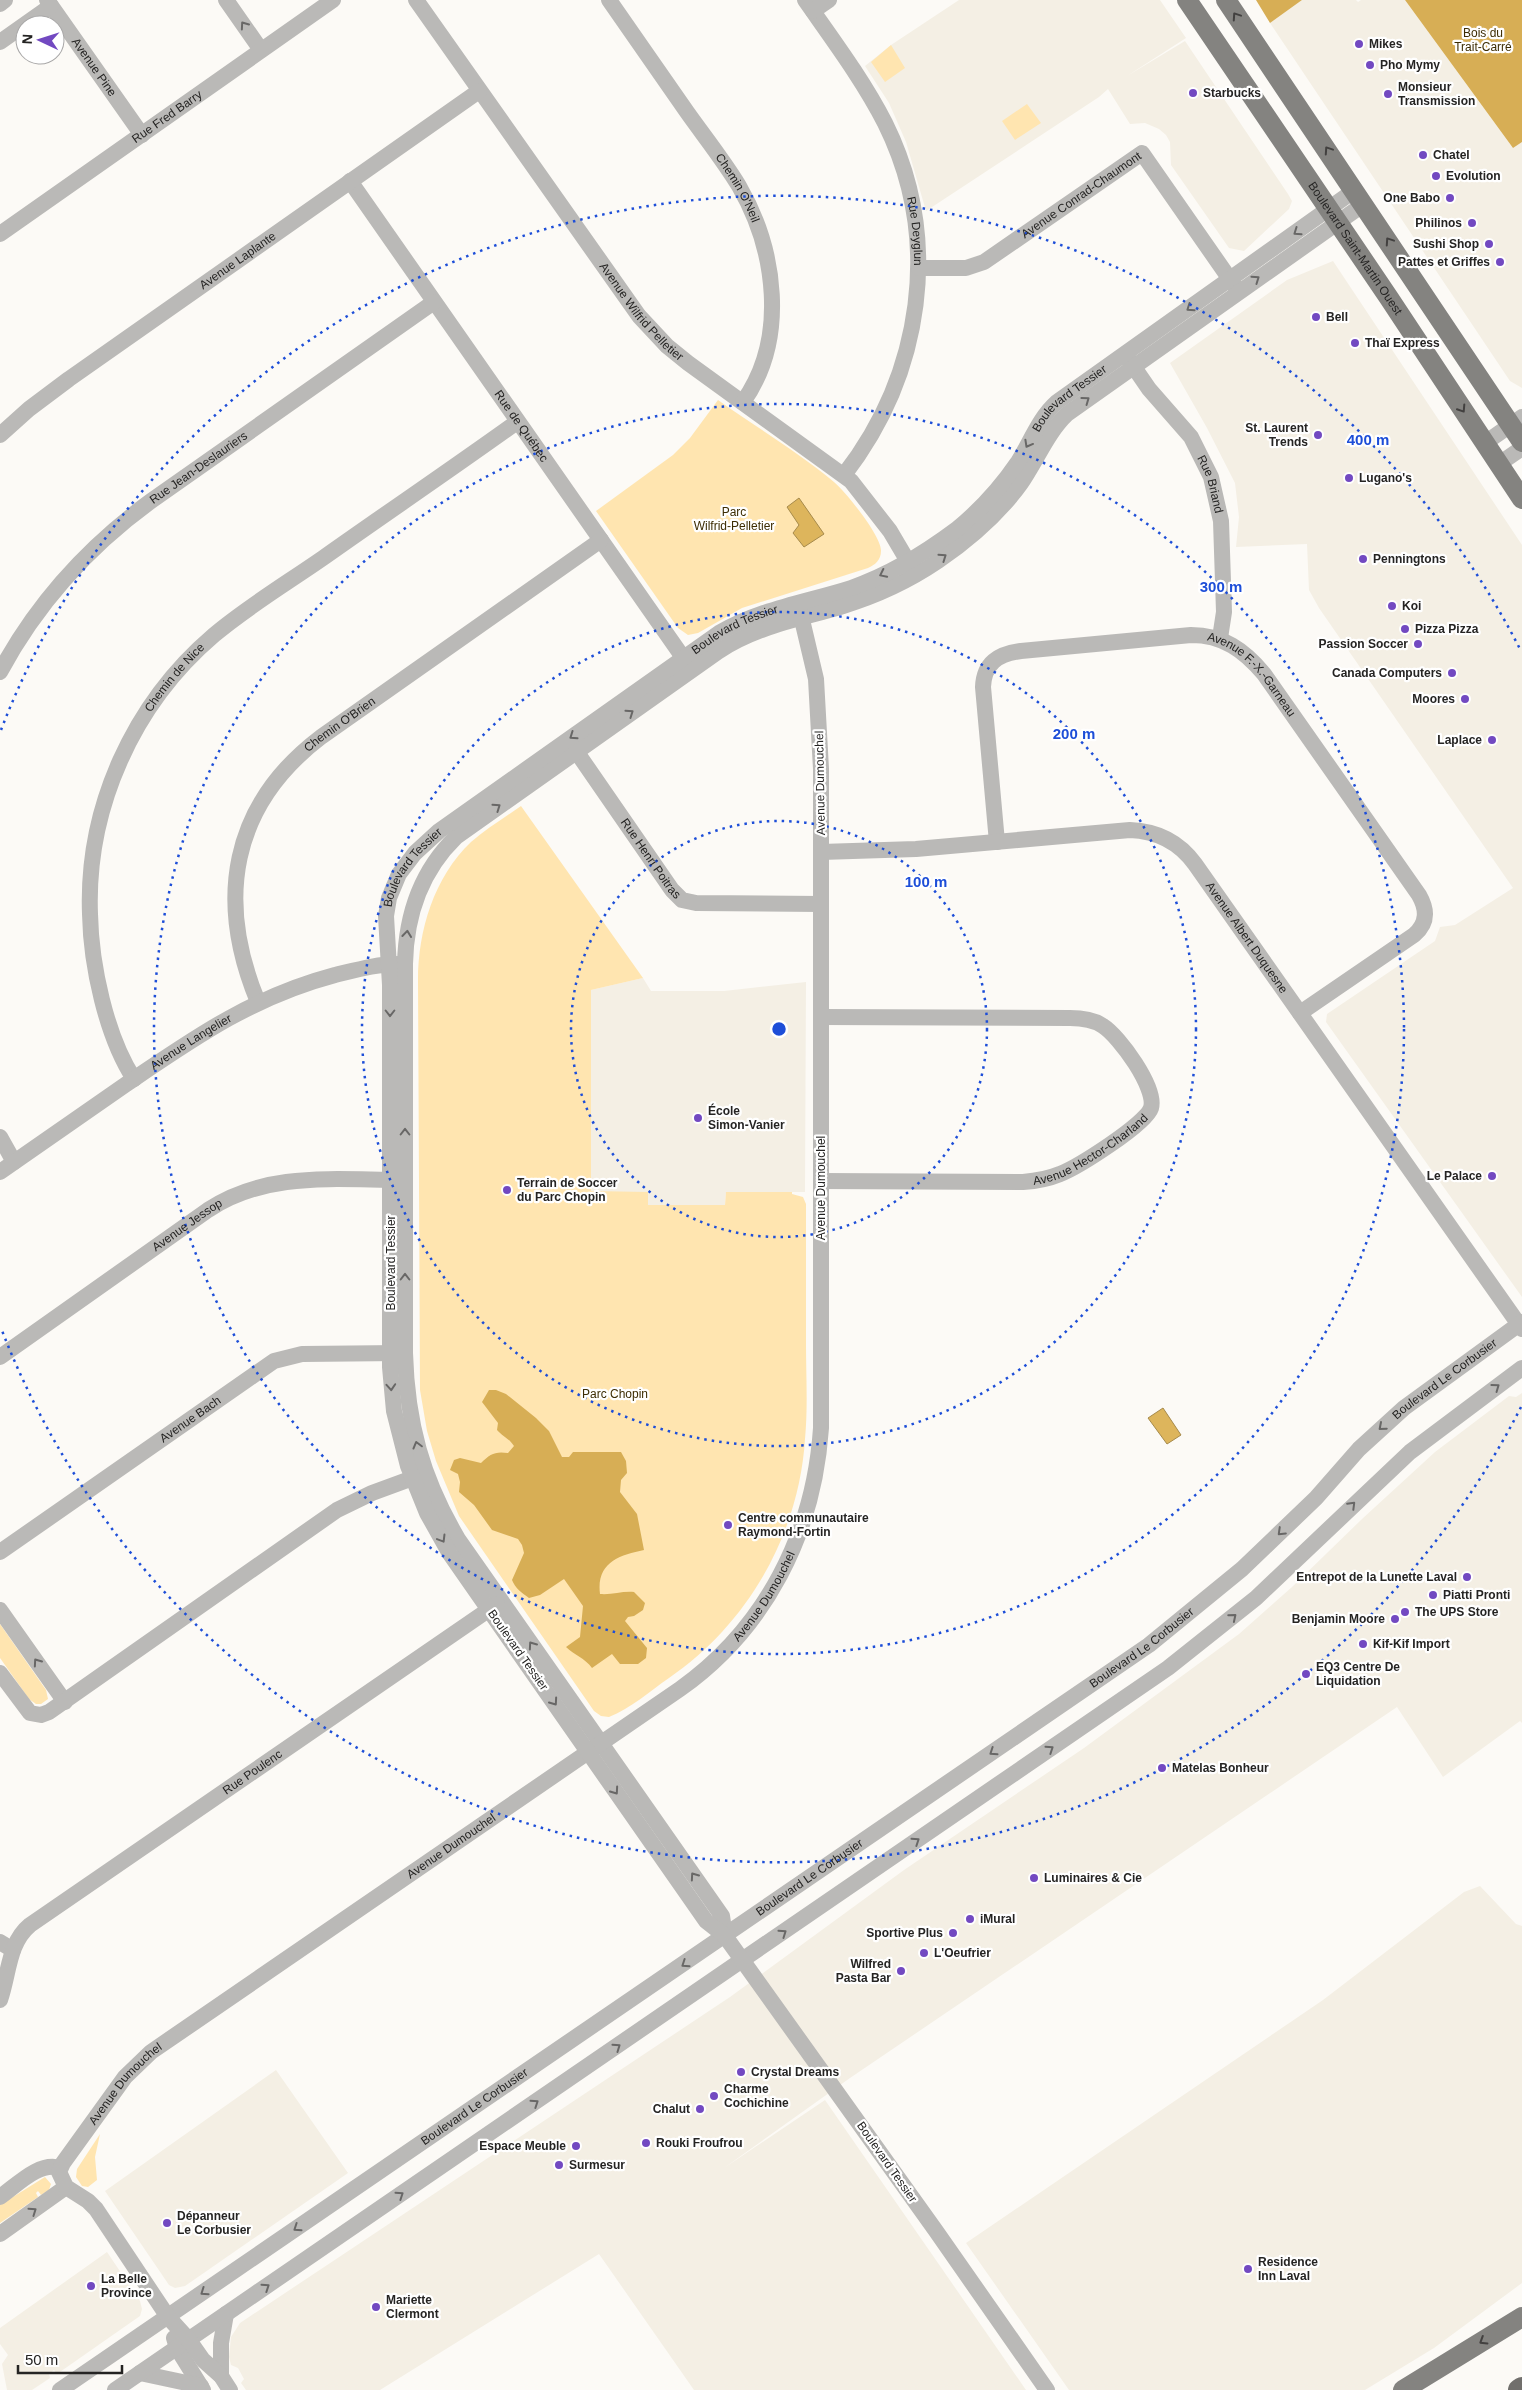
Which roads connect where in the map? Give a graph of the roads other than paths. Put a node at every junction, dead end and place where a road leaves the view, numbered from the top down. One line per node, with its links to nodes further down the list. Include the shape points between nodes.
1 (5, 0): 10 (street)
2 (226, 0): 13 (street, one-way to 2)
3 (333, 0): 13 (street, Rue Fred Barry)
4 (416, 0): 14 (street, Avenue Wilfrid Pelletier)
5 (609, 0): 24 (street, Chemin O'Neil, via 739,186 761,234 771,285 769,338 762,368)
6 (829, 0): 11 (street)
7 (1187, 0): 18 (main road, Boulevard Saint-Martin Ouest)
8 (1226, 0): 17 (main road, one-way to 8)
9 (49, 3): 12 (street); 15 (street, Avenue Pine)
10 (0, 4)
11 (809, 6): 20 (street, Rue Deyglun, via 866,90 892,140 912,205)
12 (0, 42)
13 (261, 50): 15 (street, Rue Fred Barry)
14 (479, 91): 16 (street, Avenue Laplante); 24 (street, Avenue Wilfrid Pelletier, via 639,316 677,354)
15 (142, 135): 19 (street, Rue Fred Barry)
16 (350, 181): 22 (street, Rue de Québec); 27 (street, Avenue Laplante, via 61,385)
17 (1360, 197): 18 (street, Boulevard Tessier); 25 (main road, one-way to 17)
18 (1334, 216): 21 (street, Boulevard Tessier); 29 (main road, Boulevard Saint-Martin Ouest, one-way to 29)
19 (0, 234)
20 (920, 268): 21 (street, Avenue Conrad-Chaumont, via 966,268 984,262 1142,153); 32 (street, Rue Deyglun, via 914,322 903,366 874,430)
21 (1234, 286): 23 (street, Boulevard Tessier)
22 (434, 302): 26 (street, Rue de Québec); 39 (street, Rue Jean-Deslauriers, via 112,531 45,602)
23 (1129, 360): 35 (street, Boulevard Tessier, via 1061,419 1021,482 984,524 952,551); 37 (street, Rue Briand, via 1149,389 1191,437 1215,488 1221,521 1224,591)
24 (743, 402): 32 (street, Avenue Wilfrid Pelletier)
25 (1516, 421): 28 (main road); 29 (street)
26 (517, 422): 34 (street, Rue de Québec); 48 (street, Chemin de Nice, via 214,635 169,681 141,721 118,764 107,794 95,842 90,890 91,939 99,987 117,1043)
27 (0, 435)
28 (1522, 442)
29 (1485, 443): 31 (main road, Boulevard Saint-Martin Ouest)
30 (1522, 448): 31 (street)
31 (1499, 464): 33 (main road, Boulevard Saint-Martin Ouest)
32 (844, 475): 35 (street, Avenue Wilfrid Pelletier, via 865,497)
33 (1522, 499)
34 (601, 540): 38 (street, Rue de Québec); 45 (street, Chemin O'Brien, via 321,737 301,753 276,781 246,837 235,886 238,943)
35 (912, 568): 36 (street, Boulevard Tessier, via 869,581)
36 (801, 610): 38 (street, Boulevard Tessier); 42 (street, Avenue Dumouchel, via 816,679)
37 (1220, 638): 41 (street, Avenue F.-X.-Garneau, via 1192,635 1020,651 1001,656 991,663 985,674 984,687); 46 (street, Avenue F.-X.-Garneau, via 1241,650 1264,674 1424,906 1424,920 1418,932)
38 (688, 663): 40 (street, Boulevard Tessier, one-way to 38); 44 (street, Boulevard Tessier, one-way to 44, via 458,816 415,853 399,874 389,898 386,924)
39 (0, 672)
40 (576, 751): 43 (street, Rue Henri Poitras, via 682,900 699,903); 44 (street, Boulevard Tessier, one-way to 40, via 414,900 425,876 446,848 478,820)
41 (997, 842): 42 (street, Avenue Albert Duquesne); 46 (street, Avenue Albert Duquesne, via 1130,830 1145,831 1167,839 1195,864)
42 (821, 852): 43 (street, Avenue Dumouchel)
43 (821, 904): 47 (street, Avenue Dumouchel)
44 (397, 964): 45 (street, Avenue Langelier, via 328,977); 52 (street, Boulevard Tessier)
45 (258, 1002): 48 (street, Avenue Langelier, via 196,1036)
46 (1300, 1013): 54 (street, Avenue Albert Duquesne)
47 (821, 1017): 53 (street, Avenue Dumouchel); 53 (street, Avenue Hector-Charland, via 1090,1020 1113,1034 1147,1083 1152,1101 1147,1116 1134,1128 1070,1170 1047,1179 1023,1182)
48 (134, 1079): 50 (street, Avenue Langelier)
49 (0, 1137): 50 (street)
50 (14, 1162): 51 (street, Avenue Langelier)
51 (0, 1172)
52 (398, 1180): 55 (street, Boulevard Tessier); 56 (street, Avenue Jessop, via 282,1181 238,1192)
53 (821, 1181): 64 (street, Avenue Dumouchel, via 821,1435 813,1489 796,1542 767,1599 725,1652 691,1681)
54 (1521, 1325): 65 (street, Boulevard Le Corbusier, one-way to 65, via 1422,1394 1381,1428 1269,1544 1170,1629)
55 (398, 1353): 58 (street, Boulevard Tessier, via 394,1411 399,1438); 59 (street, Avenue Bach, via 302,1354 268,1365)
56 (0, 1357)
57 (1522, 1368): 67 (street, one-way to 57, via 1196,1647 1256,1598 1396,1464)
58 (419, 1476): 60 (street, Boulevard Tessier); 63 (street, via 372,1493 328,1516)
59 (0, 1552)
60 (495, 1605): 64 (street, Boulevard Tessier); 66 (street, Rue Poulenc, via 30,1925)
61 (0, 1610): 63 (street, one-way to 61)
62 (0, 1672): 63 (street, via 30,1712 42,1715)
63 (65, 1702)
64 (594, 1747): 65 (street, Boulevard Tessier, via 722,1916); 69 (street, Avenue Dumouchel, via 151,2052 125,2077)
65 (725, 1936): 67 (street, Boulevard Tessier); 74 (street, Boulevard Le Corbusier, one-way to 74)
66 (7, 1946): 68 (street, Rue Poulenc)
67 (743, 1961): 73 (street, one-way to 67); 83 (street, Boulevard Tessier)
68 (0, 2000)
69 (60, 2168): 70 (street); 71 (street, via 51,2166 40,2170)
70 (66, 2187): 72 (street, one-way to 70); 74 (street, via 96,2209)
71 (0, 2197)
72 (0, 2234)
73 (226, 2314): 76 (street); 78 (street)
74 (168, 2317): 76 (street); 80 (street, Boulevard Le Corbusier)
75 (1522, 2317): 84 (main road, one-way to 84)
76 (183, 2344): 77 (street); 78 (street); 79 (street)
77 (140, 2373): 79 (street); 81 (street)
78 (221, 2376): 82 (street)
79 (202, 2388)
80 (60, 2390)
81 (115, 2390)
82 (230, 2390)
83 (1046, 2390)
84 (1404, 2390)

